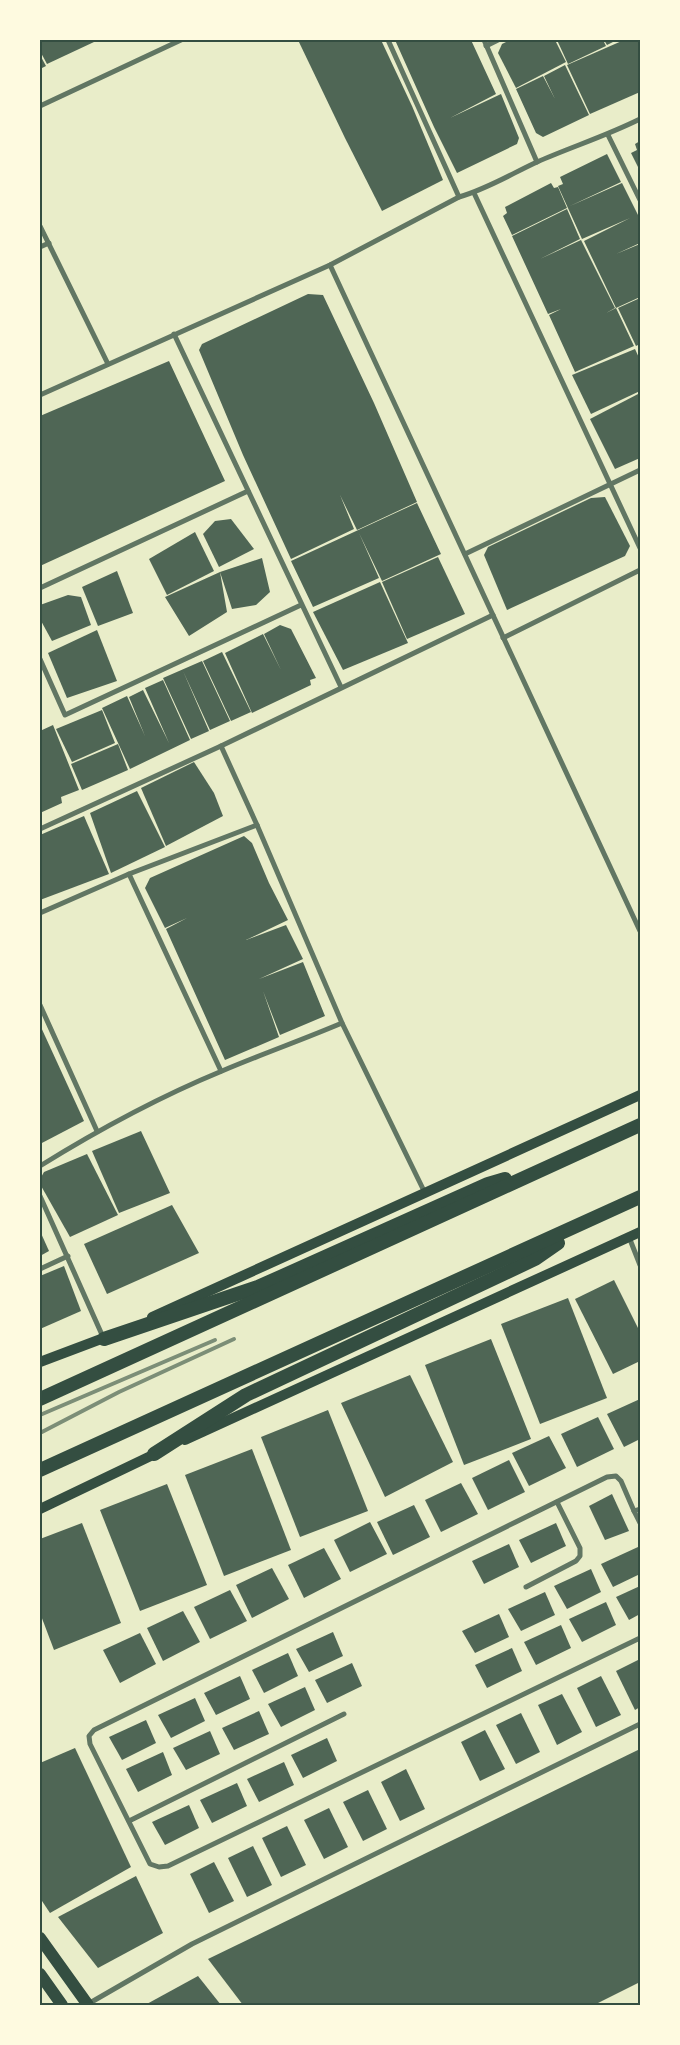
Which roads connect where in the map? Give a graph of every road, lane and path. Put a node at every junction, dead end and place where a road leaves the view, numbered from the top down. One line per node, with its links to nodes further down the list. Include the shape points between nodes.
1 (181, 40): 5 (street)
2 (388, 40): 10 (street)
3 (498, 40): 4 (street)
4 (485, 43): 8 (street)
5 (40, 106)
6 (640, 119): 7 (street)
7 (608, 135): 8 (street); 11 (street)
8 (537, 162): 9 (street)
9 (474, 193): 10 (street); 20 (street)
10 (460, 198): 15 (street)
11 (640, 200)
12 (40, 226): 13 (street)
13 (49, 243): 14 (street); 17 (street)
14 (40, 247)
15 (330, 264): 16 (street); 23 (street)
16 (174, 334): 17 (street); 21 (street)
17 (108, 364): 18 (street)
18 (40, 395)
19 (640, 470): 20 (street)
20 (609, 484): 22 (street); 23 (street)
21 (248, 491): 25 (street); 26 (street)
22 (640, 548)
23 (465, 554): 27 (street)
24 (640, 570): 28 (street)
25 (40, 588)
26 (301, 605): 29 (street, via 65,715); 30 (street)
27 (493, 615): 28 (street); 30 (street)
28 (503, 638): 36 (street)
29 (40, 659)
30 (340, 687): 31 (street)
31 (221, 746): 32 (street); 33 (street)
32 (257, 825): 34 (street); 38 (street)
33 (40, 829)
34 (130, 874): 35 (street); 39 (street)
35 (40, 913)
36 (640, 931)
37 (40, 1006): 42 (street)
38 (342, 1023): 39 (street); 45 (street)
39 (221, 1071): 42 (street)
40 (640, 1095): 45 (main road)
41 (640, 1126): 43 (highway)
42 (97, 1131): 44 (street)
43 (568, 1159): 54 (highway, via 488,1184 258,1287); 56 (highway)
44 (40, 1166)
45 (425, 1194): 54 (main road)
46 (40, 1196): 51 (street)
47 (640, 1197): 48 (highway)
48 (589, 1222): 57 (highway, via 535,1259 246,1395); 58 (highway)
49 (640, 1232): 50 (main road)
50 (629, 1237): 52 (street); 57 (main road)
51 (68, 1256): 53 (street); 54 (street)
52 (640, 1265)
53 (40, 1269)
54 (104, 1339): 55 (main road)
55 (40, 1362)
56 (40, 1399)
57 (154, 1454): 60 (main road)
58 (40, 1470)
59 (558, 1502): 61 (street, via 616,1476); 63 (street, via 580,1548 580,1556); 67 (street, via 94,1730 89,1736 90,1744)
60 (40, 1509)
61 (637, 1510): 62 (street)
62 (640, 1523)
63 (526, 1587)
64 (640, 1638): 67 (street, via 168,1866 150,1864)
65 (344, 1714): 67 (street)
66 (640, 1724): 70 (street, via 192,1944)
67 (129, 1821)
68 (40, 1938): 70 (main road)
69 (40, 1974): 71 (main road)
70 (88, 2004)
71 (62, 2005)

